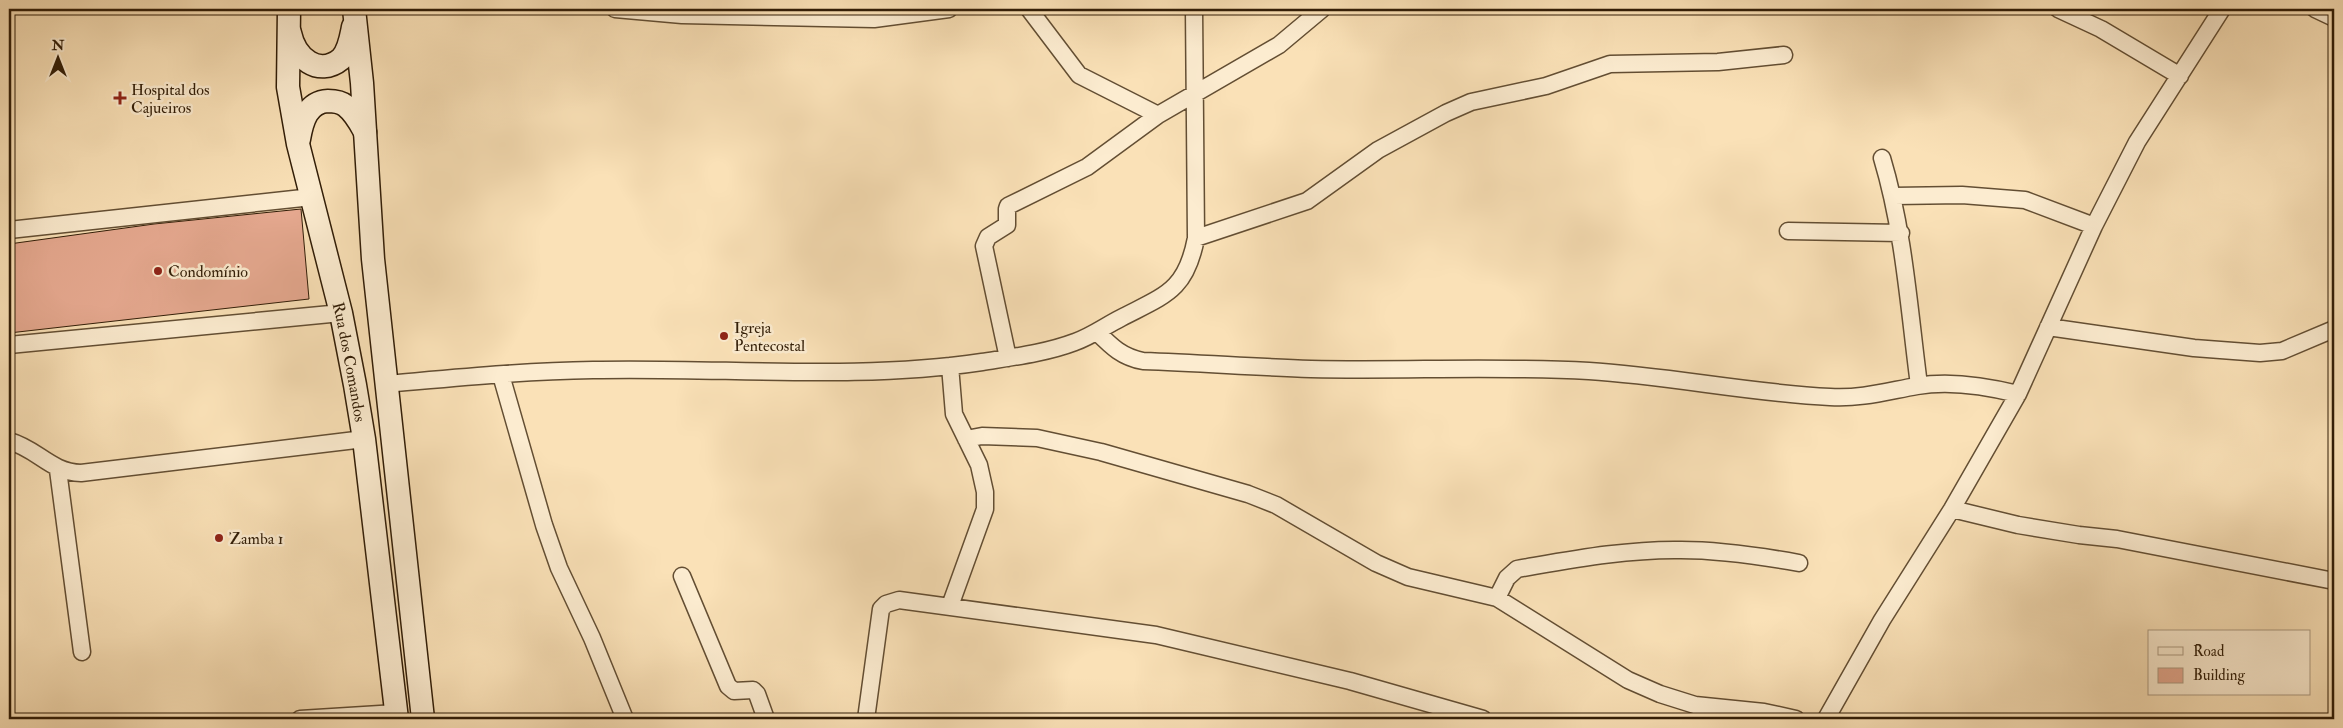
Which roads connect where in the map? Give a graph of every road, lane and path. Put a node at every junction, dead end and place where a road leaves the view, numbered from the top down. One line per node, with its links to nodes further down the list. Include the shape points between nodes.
1 (615, 9): 2 (street, via 682,15 874,19)
2 (949, 9)
3 (1029, 9): 15 (street, via 1079,75)
4 (1194, 9): 14 (street)
5 (1322, 9): 14 (street, via 1278,45)
6 (2058, 9): 13 (street, via 2101,28)
7 (2222, 9): 13 (street)
8 (2316, 9): 11 (street)
9 (288, 13): 10 (main road, via 291,40 302,59 321,66 342,58 348,48); 17 (main road, Rua dos Comandos, via 288,87)
10 (354, 13): 16 (main road, Rua dos Comandos)
11 (2334, 18)
12 (1784, 55): 25 (street, via 1718,62 1610,64 1546,86 1471,102 1378,150 1307,201)
13 (2180, 76): 21 (street, via 2137,142)
14 (1194, 94): 15 (street); 25 (street)
15 (1158, 115): 31 (street, via 1087,167 1008,206 1007,225 986,240 984,246)
16 (365, 132): 17 (main road, via 353,112 344,105 334,101 323,102 312,106 306,114); 34 (main road, Rua dos Comandos, via 373,259)
17 (298, 144): 20 (main road, Rua dos Comandos)
18 (1882, 158): 19 (street)
19 (1894, 196): 21 (street, via 1962,195 2025,200); 24 (street)
20 (312, 197): 22 (street); 26 (main road, Rua dos Comandos)
21 (2094, 226): 27 (street)
22 (9, 230)
23 (1788, 231): 24 (street)
24 (1901, 233): 35 (street)
25 (1196, 238): 29 (street, via 1191,261 1182,279 1170,291)
26 (341, 312): 30 (street); 37 (main road, Rua dos Comandos)
27 (2048, 327): 28 (street, via 2194,348 2260,352 2282,351); 36 (street)
28 (2334, 329)
29 (1097, 332): 31 (street, via 1048,350); 35 (street, via 1123,356 1143,361 1311,369 1590,371 1834,398 1884,394)
30 (9, 345)
31 (1008, 358): 32 (street)
32 (950, 366): 33 (street, via 853,371 592,370); 38 (street, via 954,414)
33 (501, 375): 34 (street); 52 (street, via 559,568)
34 (386, 384): 51 (main road, Rua dos Comandos)
35 (1919, 385): 36 (street, via 1988,386)
36 (2018, 394): 41 (street)
37 (364, 439): 40 (street, via 81,473); 48 (main road, Rua dos Comandos)
38 (966, 439): 45 (street, via 982,436 1038,438 1211,483 1276,505 1376,564 1408,577); 46 (street, via 979,465 986,500)
39 (9, 441): 40 (street, via 30,450)
40 (58, 470): 47 (street)
41 (1952, 509): 44 (street, via 2018,525 2117,539); 49 (street, via 1882,620)
42 (1799, 563): 45 (street, via 1743,554 1680,550 1603,556 1516,569 1507,578)
43 (682, 576): 53 (street, via 728,686 734,691 753,690)
44 (2334, 581)
45 (1497, 598): 56 (street, via 1628,680 1660,694 1695,705 1764,712)
46 (950, 606): 54 (street, via 899,600 881,609); 55 (street, via 1164,637 1350,681)
47 (82, 652)
48 (396, 716): 50 (street)
49 (1831, 718)
50 (300, 719)
51 (423, 719)
52 (625, 719)
53 (766, 719)
54 (866, 719)
55 (1483, 719)
56 (1796, 719)

